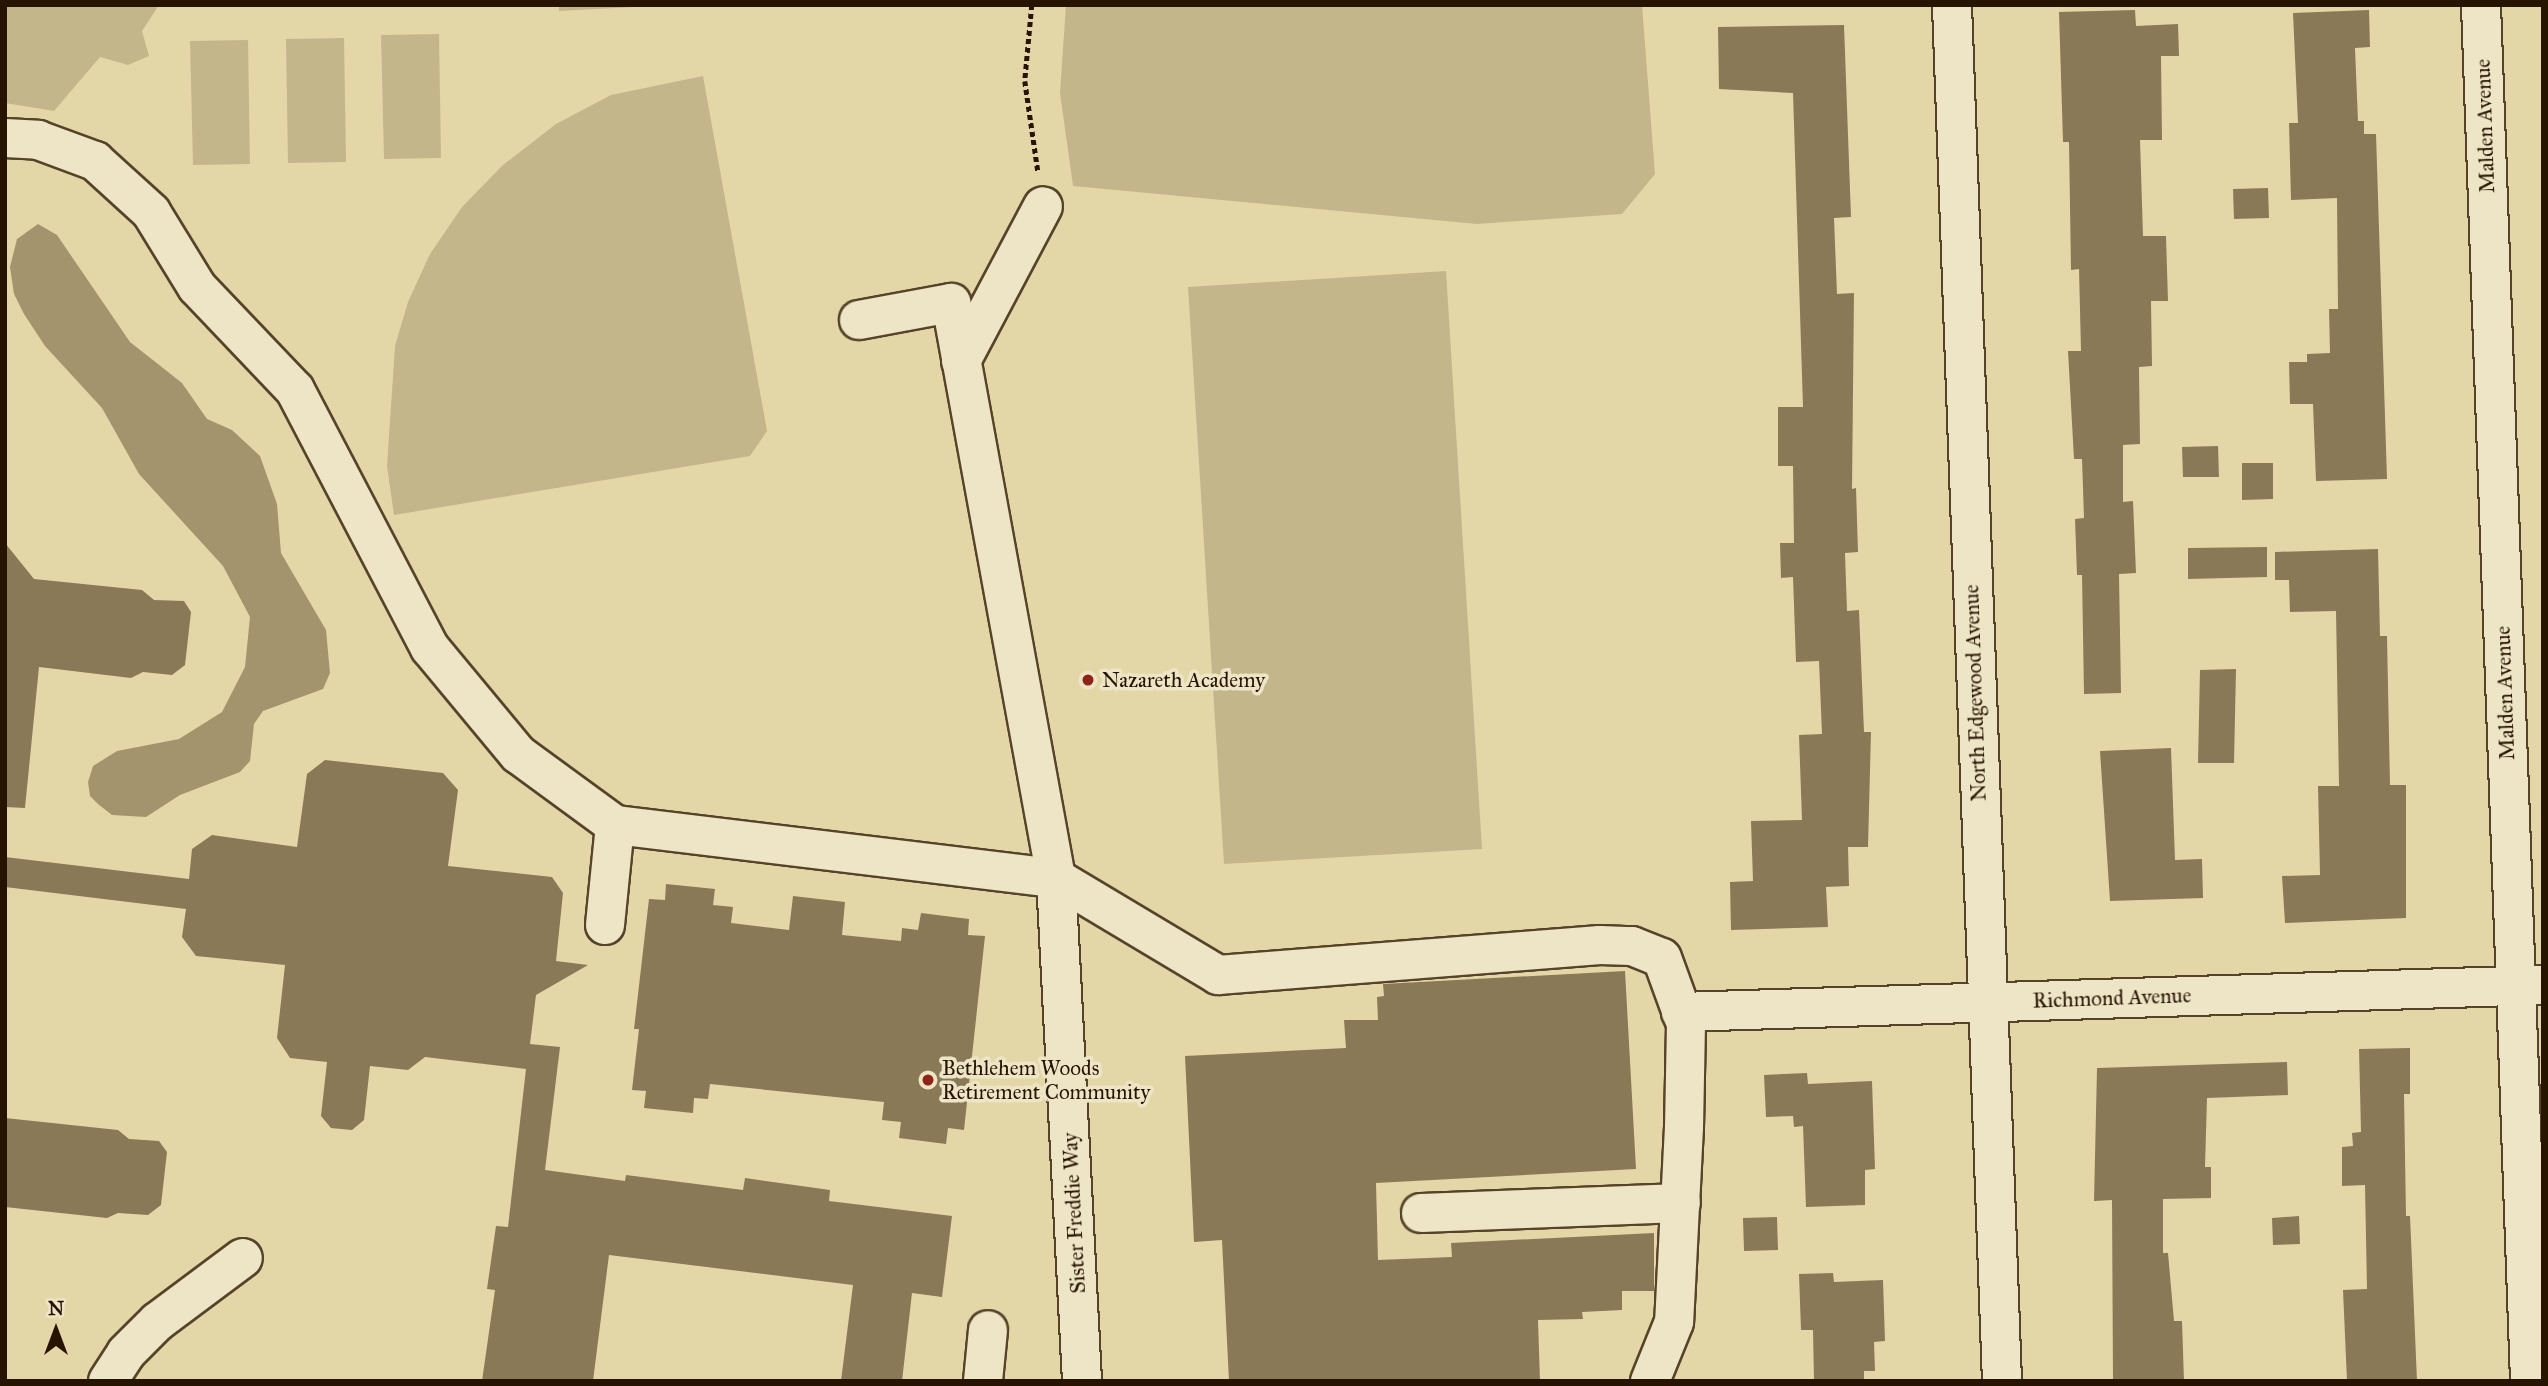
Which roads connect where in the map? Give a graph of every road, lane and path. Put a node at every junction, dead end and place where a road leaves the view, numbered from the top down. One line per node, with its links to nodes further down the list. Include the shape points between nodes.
1 (1032, 5): 5 (path, via 1026,81)
2 (1952, 5): 12 (street, North Edgewood Avenue)
3 (2481, 5): 11 (street, Malden Avenue)
4 (5, 138): 8 (street, via 38,140 95,161 151,212 197,287 295,390 430,649 518,754)
5 (1043, 206): 7 (street)
6 (859, 320): 7 (street, Sister Freddie Way, via 951,303)
7 (961, 361): 9 (street, Sister Freddie Way)
8 (615, 825): 9 (street); 10 (street)
9 (1056, 878): 13 (street, via 1218,975 1564,947 1632,946 1662,958); 20 (street, Sister Freddie Way)
10 (605, 925)
11 (2529, 985): 12 (street, Richmond Avenue); 23 (street, Malden Avenue)
12 (1986, 1002): 13 (street, Richmond Avenue); 22 (street, North Edgewood Avenue)
13 (1681, 1012): 14 (street, via 1686,1024)
14 (1681, 1203): 15 (street); 21 (street, via 1674,1322)
15 (1421, 1213)
16 (243, 1258): 18 (street, via 157,1322 126,1353)
17 (988, 1330): 19 (street)
18 (108, 1381)
19 (983, 1381)
20 (1083, 1381)
21 (1650, 1381)
22 (2002, 1381)
23 (2530, 1381)

